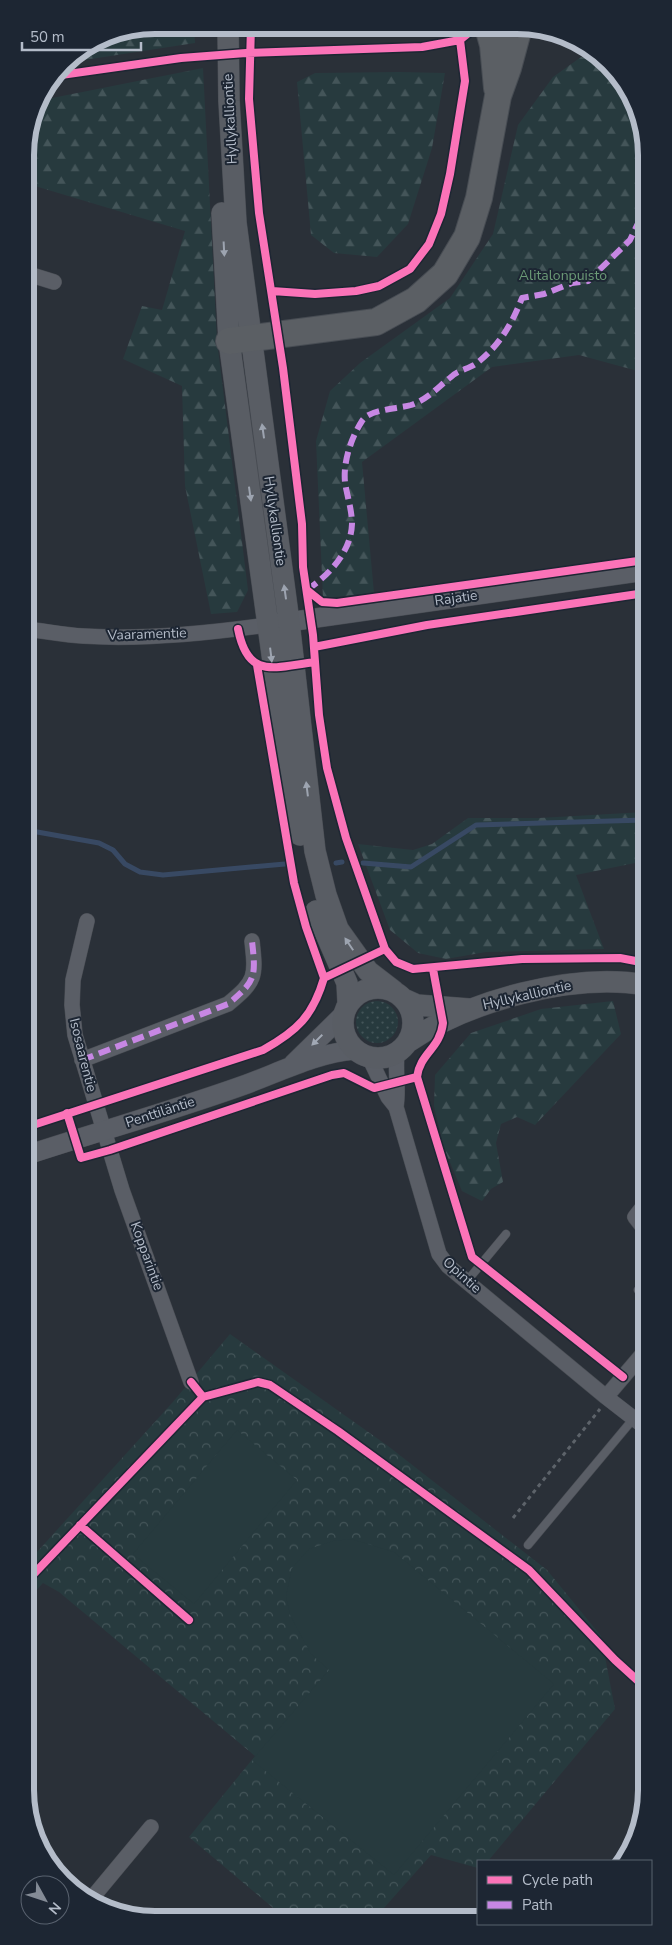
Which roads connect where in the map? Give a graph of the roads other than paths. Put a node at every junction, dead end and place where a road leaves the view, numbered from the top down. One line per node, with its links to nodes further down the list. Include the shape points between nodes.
1 (216, 34): 8 (main road, Hyllykalliontie, one-way to 8, via 215,99)
2 (228, 34): 8 (main road, Hyllykalliontie)
3 (490, 34): 5 (highway)
4 (517, 34): 5 (highway)
5 (498, 96): 8 (highway, via 479,198 467,238 445,274 416,300 376,322)
6 (34, 276): 7 (street)
7 (54, 282)
8 (240, 340): 10 (main road, Hyllykalliontie, one-way to 8); 11 (main road, Hyllykalliontie, one-way to 11)
9 (638, 572): 10 (street, Rajatie)
10 (289, 622): 11 (street, Rajatie); 16 (main road, Hyllykalliontie, one-way to 10, via 379,981 360,961 338,929 326,895 315,851)
11 (267, 625): 12 (street, Vaaramentie, via 179,634 84,636); 17 (main road, Hyllykalliontie, one-way to 17, via 289,778 314,907 347,982)
12 (34, 630)
13 (87, 921): 21 (street, Isosaarentie, via 73,980 72,1005)
14 (252, 941): 21 (street, via 256,972 245,990 228,1004)
15 (638, 985): 18 (main road, Hyllykalliontie, via 581,983)
16 (400, 996): 17 (main road, via 382,987 369,988 357,994); 18 (main road, Hyllykalliontie, via 417,1005); 19 (main road, via 412,1014 413,1028)
17 (346, 1009): 20 (main road, via 343,1028 347,1040); 22 (street, Penttiläntie, one-way to 22)
18 (469, 1009): 19 (main road, Hyllykalliontie)
19 (402, 1047): 20 (main road, via 383,1058); 23 (street, Opintie, via 396,1066)
20 (362, 1054): 22 (street, Penttiläntie, via 340,1051); 23 (street)
21 (82, 1060): 24 (street, Isosaarentie)
22 (292, 1065): 24 (street, Penttiläntie, via 248,1084)
23 (396, 1107): 27 (street, Opintie, via 439,1254)
24 (103, 1130): 25 (street, Penttiläntie); 29 (street, Kopparintie)
25 (34, 1153)
26 (506, 1234): 27 (lane)
27 (467, 1281): 30 (street, Opintie)
28 (638, 1359): 30 (street)
29 (191, 1382)
30 (606, 1397): 31 (street, Opintie)
31 (634, 1418): 32 (street, Opintie); 33 (lane)
32 (638, 1421)
33 (528, 1545)
34 (151, 1827): 35 (street)
35 (94, 1895)

